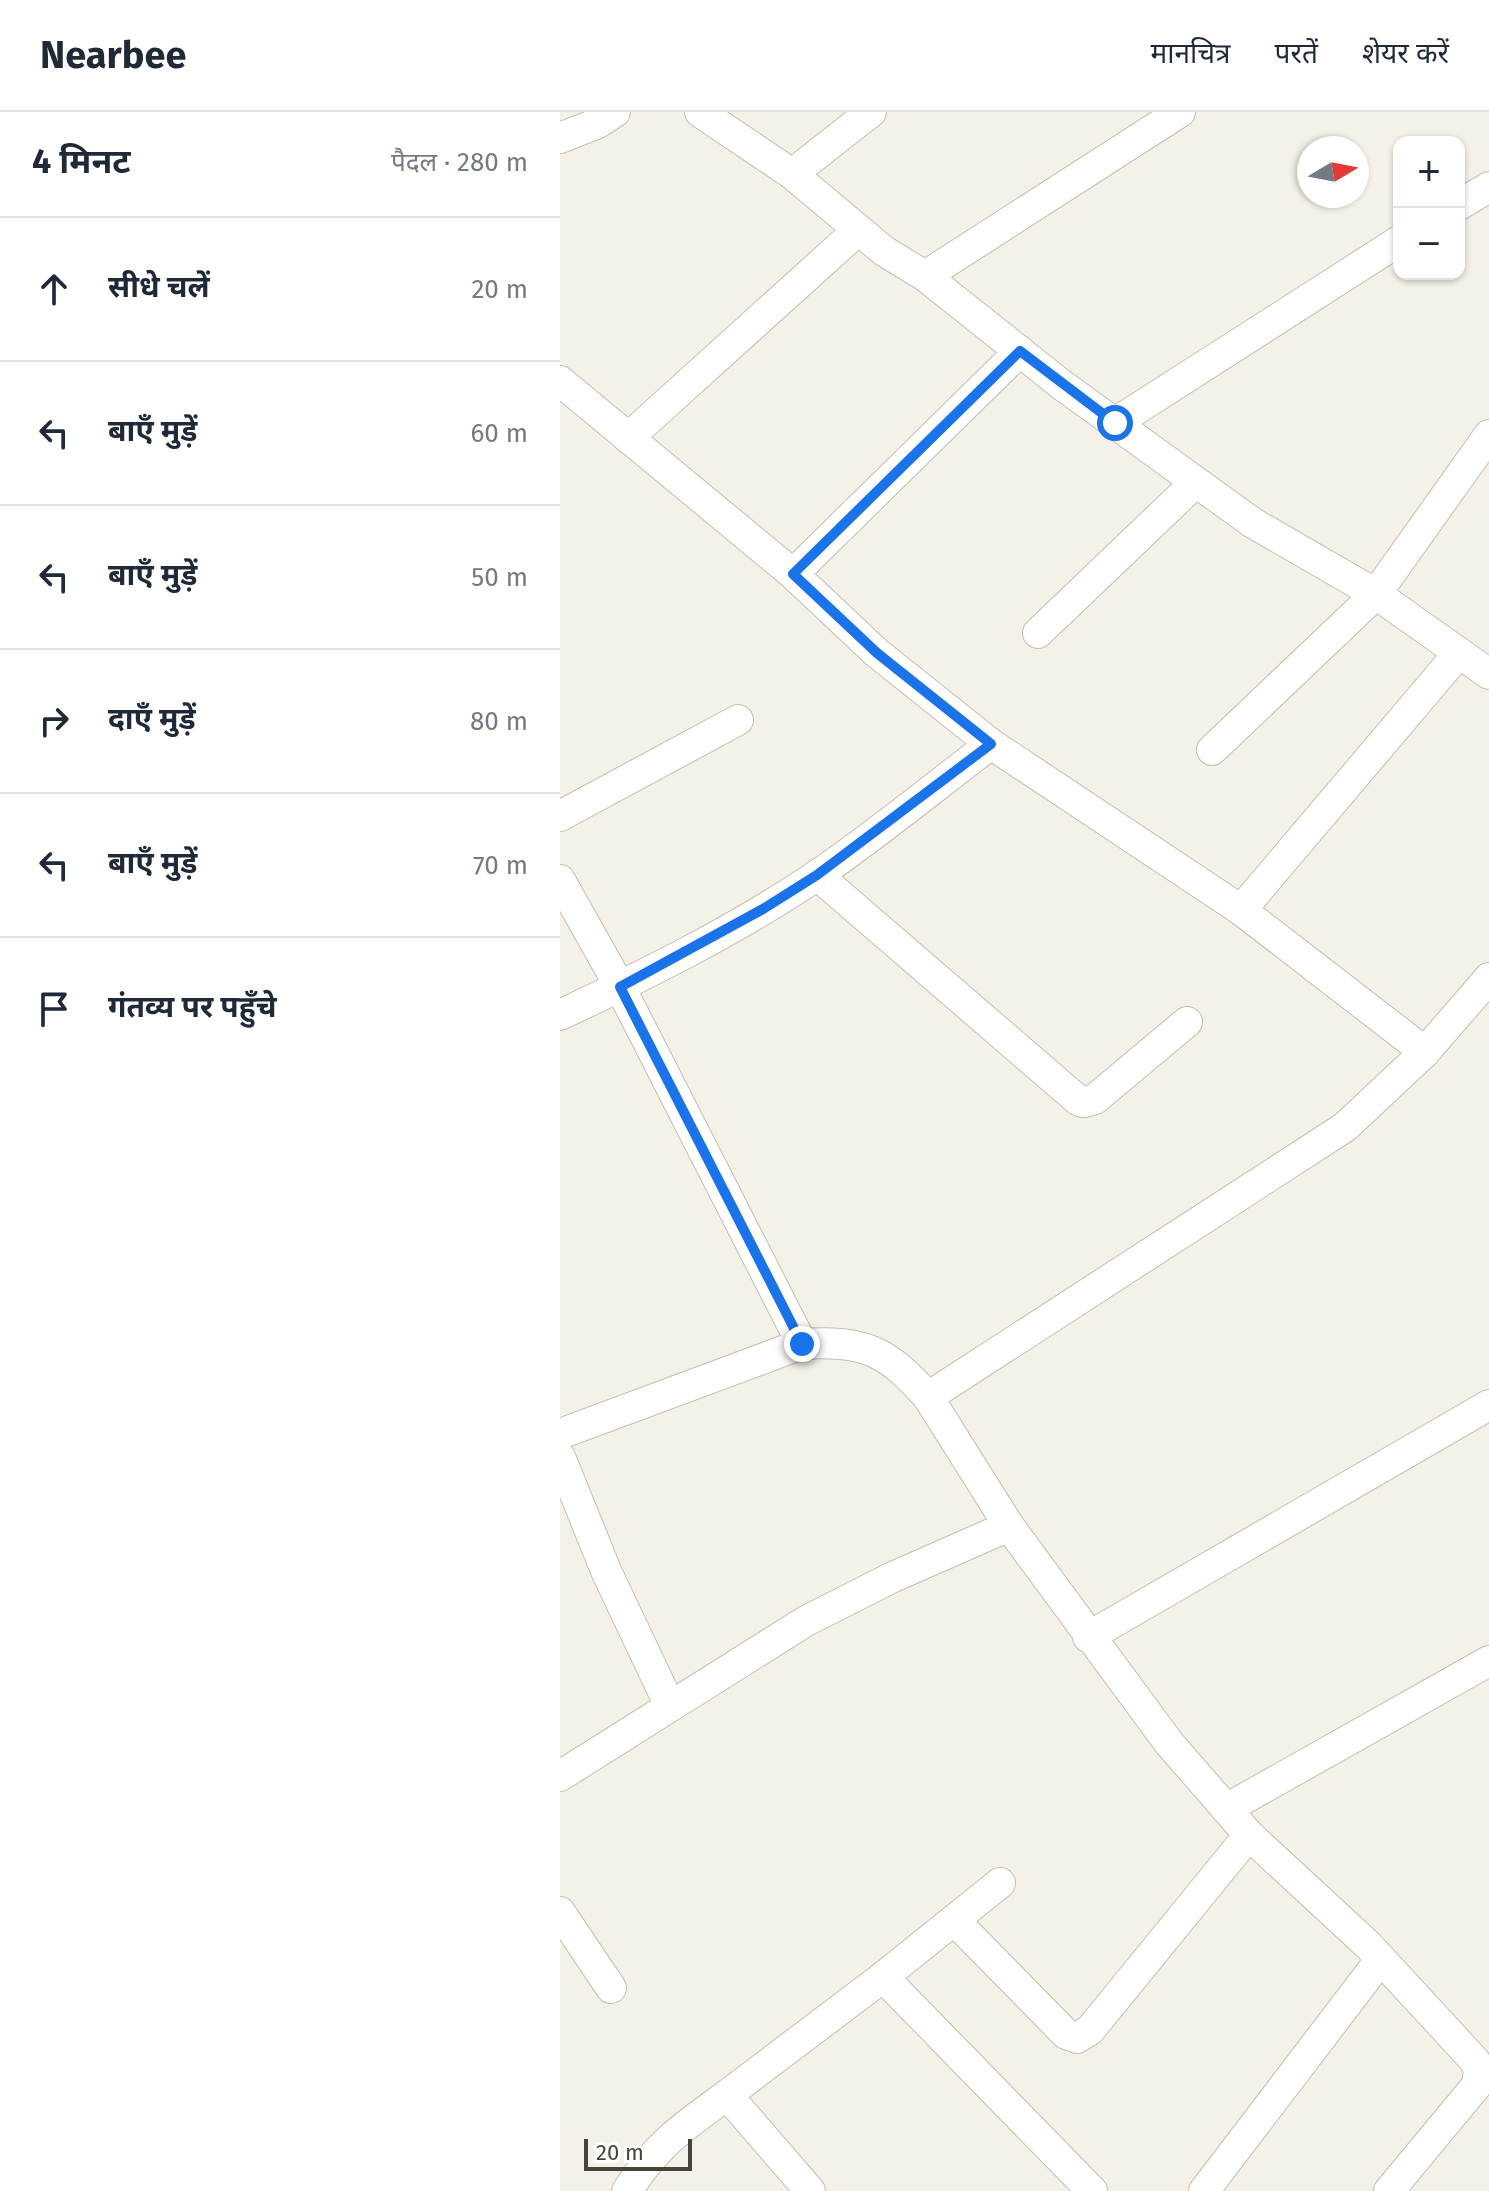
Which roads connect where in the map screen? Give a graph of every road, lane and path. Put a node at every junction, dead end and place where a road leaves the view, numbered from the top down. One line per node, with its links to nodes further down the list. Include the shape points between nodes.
1 (615, 112): 5 (street)
2 (700, 112): 6 (street)
3 (871, 112): 6 (street)
4 (1180, 112): 11 (street)
5 (560, 138)
6 (792, 174): 9 (street)
7 (1489, 187): 8 (street)
8 (1465, 201)
9 (857, 231): 11 (street); 16 (street)
10 (1393, 245): 14 (street)
11 (925, 276): 12 (street)
12 (1020, 351): 14 (street); 18 (street)
13 (560, 381): 16 (street)
14 (1115, 423): 17 (street)
15 (1489, 435): 19 (street)
16 (628, 438): 18 (street)
17 (1196, 482): 19 (street, via 1253,523); 20 (street)
18 (793, 574): 24 (street, via 877,653)
19 (1376, 594): 21 (street); 25 (street)
20 (1038, 633)
21 (1458, 654): 22 (street); 29 (street)
22 (1489, 674)
23 (738, 720): 26 (street)
24 (991, 744): 27 (street); 29 (street)
25 (1212, 750)
26 (560, 816)
27 (817, 875): 31 (street); 33 (street, via 1079,1101 1095,1099)
28 (560, 880): 31 (street)
29 (1241, 910): 34 (street)
30 (1489, 978): 34 (street)
31 (620, 987): 32 (street); 35 (street)
32 (560, 1015)
33 (1187, 1022)
34 (1425, 1052): 36 (street, via 1345,1127)
35 (802, 1344): 36 (street, via 835,1342 869,1349 903,1369); 38 (street)
36 (928, 1397): 40 (street)
37 (1489, 1405): 41 (street)
38 (560, 1434)
39 (560, 1457): 43 (street)
40 (1009, 1526): 41 (street); 43 (street, via 806,1621)
41 (1088, 1637): 45 (street)
42 (1489, 1661): 45 (street)
43 (670, 1706): 44 (street)
44 (560, 1776)
45 (1226, 1809): 46 (street)
46 (1249, 1835): 49 (street, via 1090,2030 1077,2038 1066,2034); 50 (street)
47 (1000, 1883): 49 (street)
48 (560, 1912): 52 (street)
49 (954, 1920): 51 (street)
50 (1381, 1959): 57 (street); 58 (street, via 1479,2070 1477,2085)
51 (883, 1977): 53 (street); 56 (street)
52 (611, 1988)
53 (727, 2095): 54 (street, via 670,2136); 55 (street)
54 (627, 2191)
55 (810, 2191)
56 (1092, 2191)
57 (1204, 2191)
58 (1389, 2191)

